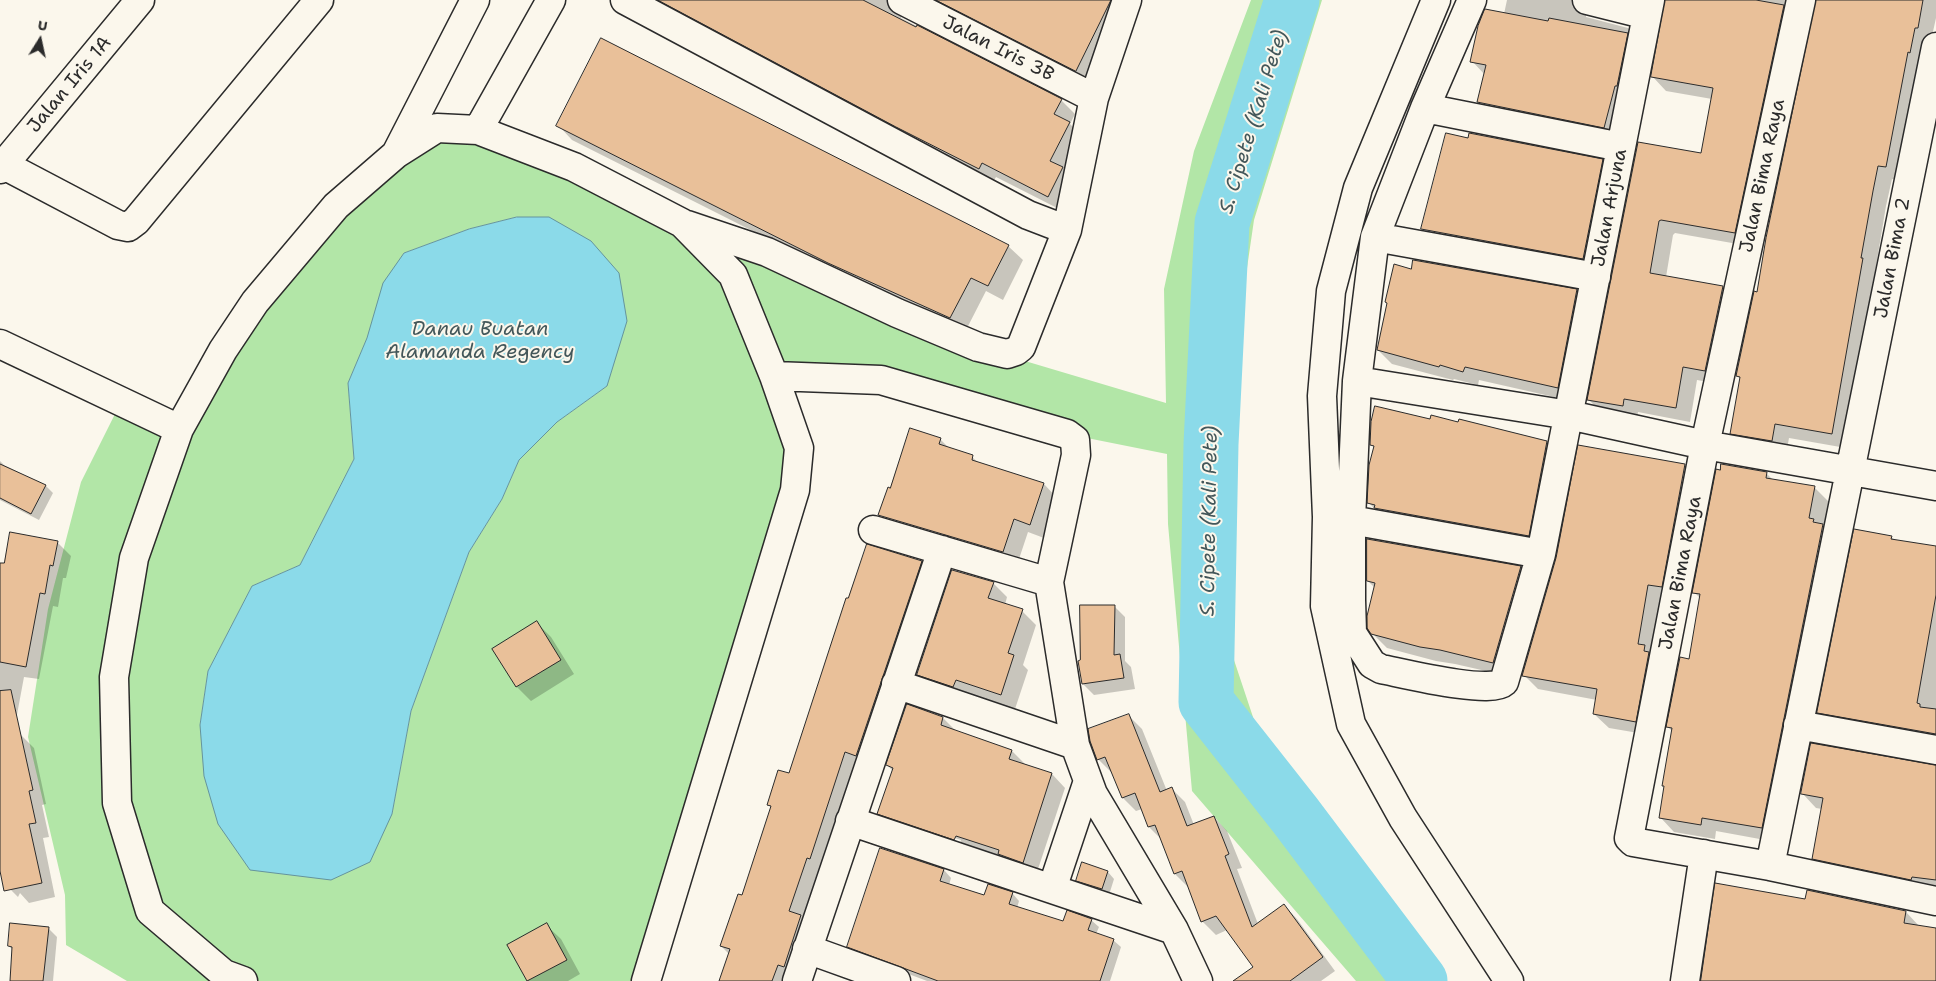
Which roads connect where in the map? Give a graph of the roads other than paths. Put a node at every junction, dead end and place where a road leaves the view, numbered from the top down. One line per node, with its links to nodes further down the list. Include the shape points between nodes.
1 (140, 0): 19 (street, Jalan Iris 1A)
2 (319, 0): 19 (street, via 136,222 128,227)
3 (475, 0): 18 (street)
4 (551, 0): 16 (street)
5 (625, 0): 21 (street, via 1028,215)
6 (902, 0): 14 (street, Jalan Iris 3B)
7 (1127, 0): 14 (street)
8 (1436, 0): 54 (street, via 1358,188 1331,291 1322,396 1327,517 1325,606 1351,724 1403,818)
9 (1472, 0): 15 (street, Jalan Arjuna)
10 (1587, 0): 12 (street)
11 (1801, 0): 29 (street, Jalan Bima Raya)
12 (1649, 7): 17 (street, Jalan Arjuna)
13 (1936, 47): 30 (street, Jalan Bima 2)
14 (1094, 98): 21 (street)
15 (1425, 108): 17 (street); 22 (street, Jalan Arjuna)
16 (478, 130): 18 (street, via 437,128); 20 (street, via 574,167)
17 (1621, 147): 23 (street, Jalan Arjuna)
18 (396, 154): 28 (street, via 336,206 260,296 223,350)
19 (2, 167)
20 (682, 223): 21 (street, via 767,252 897,313 978,347 1007,354 1021,347); 25 (street, via 733,276)
21 (1067, 230)
22 (1374, 237): 23 (street); 26 (street, Jalan Arjuna)
23 (1596, 277): 27 (street, Jalan Arjuna)
24 (0, 344): 28 (street)
25 (774, 376): 36 (street, via 881,380 1067,434 1075,440 1076,455); 50 (street, via 799,448 796,490)
26 (1357, 382): 27 (street); 32 (street, Jalan Arjuna)
27 (1569, 415): 29 (street); 35 (street, Jalan Arjuna)
28 (178, 429): 49 (street, via 134,558 115,668 117,803 150,911)
29 (1705, 445): 30 (street); 43 (street, Jalan Bima Raya, via 1629,838 1633,842)
30 (1850, 470): 31 (street); 38 (street, Jalan Bima 2)
31 (1936, 486)
32 (1351, 520): 35 (street); 35 (street, Jalan Arjuna, via 1352,633 1361,649 1372,664 1381,669 1448,683 1496,686 1504,682)
33 (873, 530): 34 (street)
34 (942, 550): 36 (street); 37 (street)
35 (1541, 554)
36 (1050, 582): 39 (street)
37 (896, 684): 39 (street); 42 (street)
38 (1798, 725): 40 (street); 44 (street, Jalan Bima 2)
39 (1075, 745): 41 (street)
40 (1936, 750)
41 (1088, 781): 45 (street); 47 (street)
42 (850, 820): 45 (street); 48 (street)
43 (1704, 854): 44 (street, Jalan Bima Raya); 55 (street)
44 (1770, 866): 46 (street, Jalan Bima Raya)
45 (1052, 889): 47 (street)
46 (1936, 901)
47 (1174, 930): 53 (street)
48 (807, 949): 51 (street); 52 (street)
49 (230, 979)
50 (646, 981)
51 (797, 981)
52 (896, 981)
53 (1198, 981)
54 (1509, 981)
55 (1685, 981)

